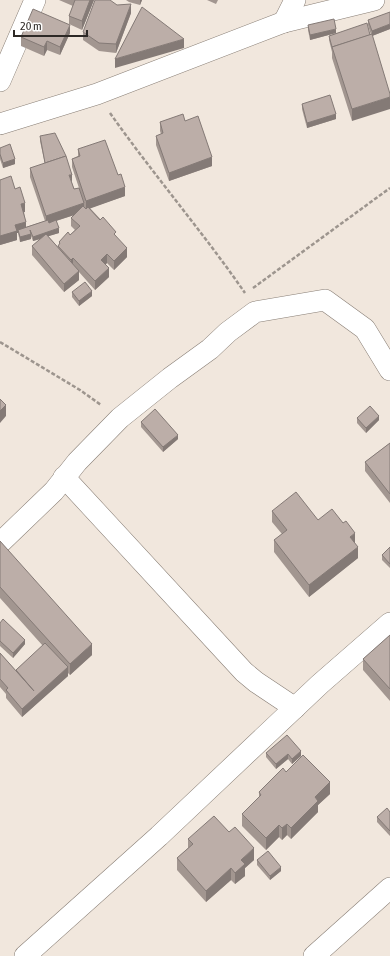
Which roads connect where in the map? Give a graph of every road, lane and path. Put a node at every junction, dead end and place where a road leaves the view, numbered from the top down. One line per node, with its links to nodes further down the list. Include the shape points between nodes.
1 (35, 0): 5 (street)
2 (295, 0): 4 (street)
3 (374, 0): 4 (street)
4 (284, 22): 6 (street)
5 (0, 81)
6 (97, 94): 7 (street); 8 (path, via 245,294)
7 (0, 124)
8 (390, 188)
9 (0, 342): 11 (path, via 80,390)
10 (390, 370): 11 (street, via 365,329 325,300 255,312)
11 (120, 418): 12 (street)
12 (64, 477): 13 (street); 15 (street, via 244,672)
13 (0, 543)
14 (390, 624): 15 (street)
15 (295, 708): 17 (street, via 159,836)
16 (390, 888): 18 (street)
17 (25, 956)
18 (314, 956)

